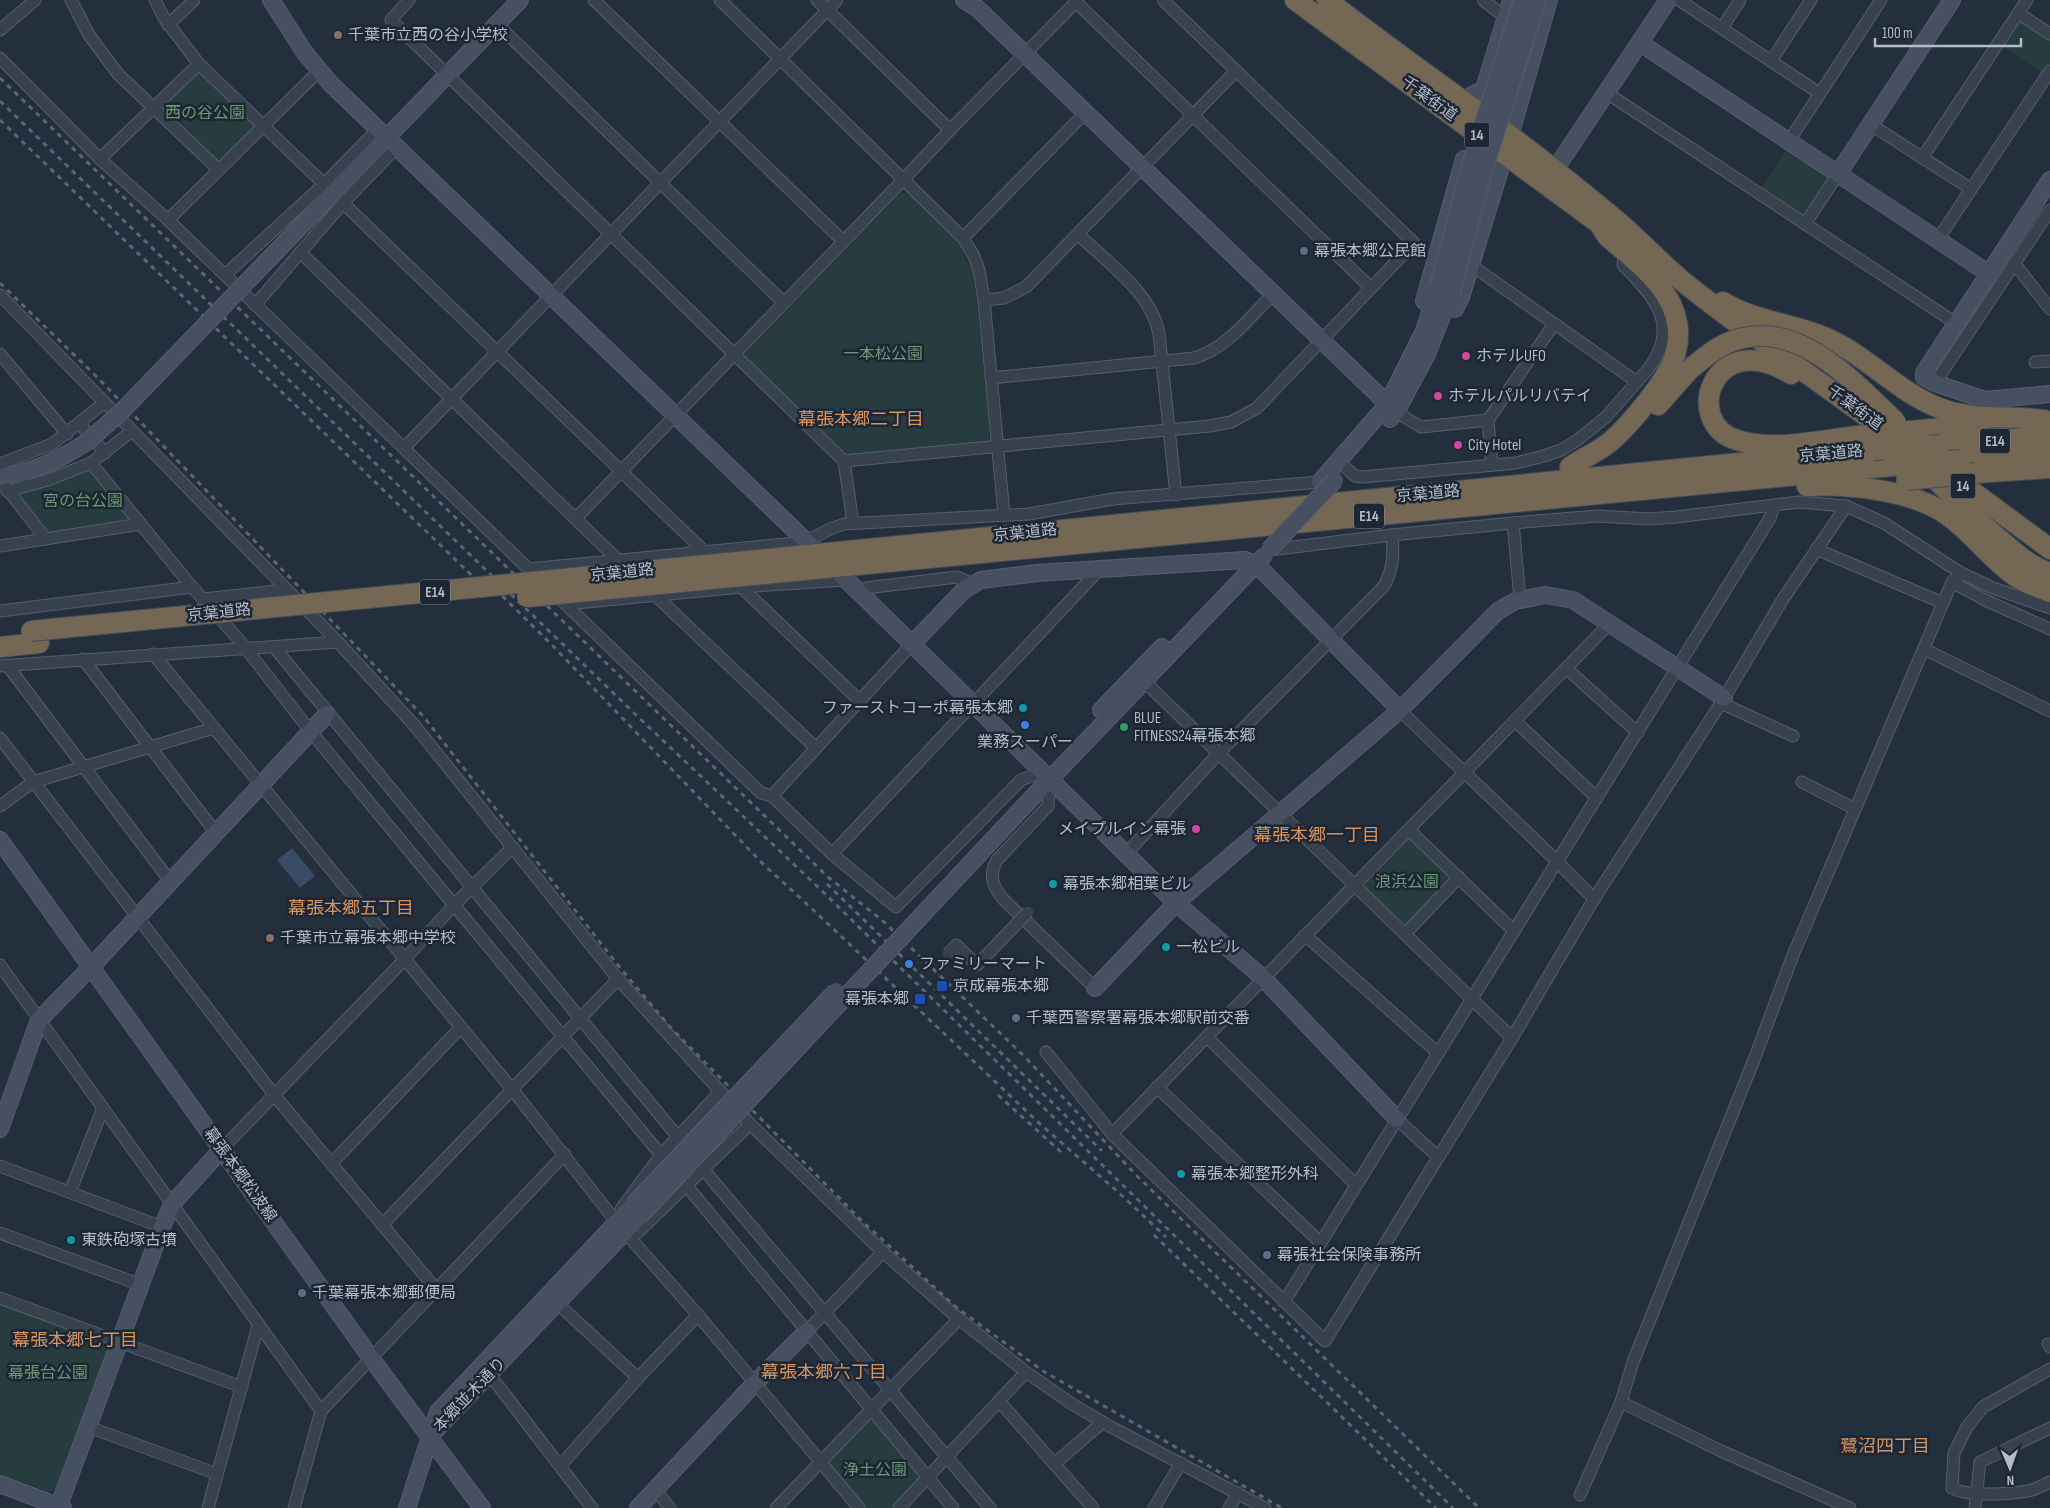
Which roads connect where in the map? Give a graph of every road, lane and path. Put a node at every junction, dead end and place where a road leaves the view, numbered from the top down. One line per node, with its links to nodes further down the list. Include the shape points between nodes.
1 (35, 0): 35 (street)
2 (71, 0): 50 (street, via 102,54)
3 (155, 0): 33 (street)
4 (194, 0): 33 (street)
5 (271, 0): 43 (street)
6 (409, 0): 46 (street, via 391,20)
7 (520, 0): 32 (street)
8 (594, 0): 53 (street)
9 (720, 0): 40 (street)
10 (816, 0): 29 (street)
11 (837, 0): 29 (street)
12 (964, 0): 38 (street, via 977,8)
13 (1163, 0): 44 (street)
14 (1295, 0): 57 (highway, 千葉街道 / 14)
15 (1327, 0): 49 (highway, 千葉街道 / 14)
16 (1483, 0): 31 (street)
17 (1511, 0): 31 (street)
18 (1522, 0): 90 (street, bridge, via 1472,162)
19 (1538, 0): 90 (street, bridge)
20 (1549, 0): 59 (street)
21 (1668, 0): 37 (street)
22 (1679, 0): 34 (street)
23 (1740, 0): 34 (street)
24 (1811, 0): 41 (street)
25 (1881, 0): 48 (street)
26 (1952, 0): 54 (street)
27 (2027, 0): 30 (street)
28 (1076, 1): 38 (street); 52 (street)
29 (827, 10): 40 (street); 56 (street)
30 (2018, 13): 36 (street); 61 (street)
31 (1505, 17): 49 (street, via 1484,89)
32 (497, 24): 46 (street); 70 (street)
33 (168, 25): 42 (street)
34 (1722, 28): 41 (street)
35 (0, 30)
36 (2050, 34)
37 (1640, 43): 47 (street); 60 (street)
38 (1024, 54): 51 (street); 56 (street)
39 (0, 58): 62 (street)
40 (780, 59): 53 (street); 67 (street)
41 (1771, 61): 48 (street)
42 (199, 64): 50 (street); 55 (street)
43 (319, 71): 55 (street); 58 (street)
44 (1236, 71): 52 (street); 89 (street, via 1414,243)
45 (2050, 71): 71 (street)
46 (447, 76): 58 (street); 77 (street)
47 (1607, 93): 65 (street); 75 (street)
48 (1819, 93): 60 (street)
49 (1461, 101): 59 (highway, 千葉街道 / 14)
50 (154, 108): 62 (street); 64 (street)
51 (1085, 113): 63 (street); 79 (street)
52 (1193, 115): 63 (street); 89 (street)
53 (720, 121): 70 (street); 81 (street)
54 (1870, 124): 61 (street); 66 (street)
55 (263, 125): 64 (street); 69 (street)
56 (950, 130): 67 (street)
57 (1472, 131): 59 (highway, 千葉街道 / 14); 101 (street, via 1423,304)
58 (387, 138): 69 (street); 72 (street); 94 (street); 138 (street, bridge, via 121,412 87,442 54,461)
59 (1503, 138): 65 (highway, 千葉街道 / 14); 76 (highway, 千葉街道 / 14); 85 (street)
60 (1789, 141): 66 (street)
61 (1922, 158): 71 (street)
62 (100, 159): 74 (street)
63 (1142, 168): 78 (street); 92 (street)
64 (218, 169): 74 (street)
65 (1554, 171): 86 (highway, 千葉街道 / 14, via 1616,220)
66 (1838, 174): 75 (street); 80 (street)
67 (904, 179): 79 (street); 81 (street)
68 (2050, 180): 87 (street)
69 (324, 184): 88 (street)
70 (660, 184): 77 (street); 96 (street)
71 (1971, 190): 80 (street)
72 (343, 203): 82 (street); 103 (street)
73 (2050, 210): 84 (street)
74 (168, 220): 88 (street)
75 (1806, 224): 100 (street)
76 (1601, 226): 83 (highway); 86 (highway, 千葉街道 / 14)
77 (610, 235): 94 (street); 105 (street)
78 (1079, 235): 95 (street, via 1026,287 1004,298); 106 (street, via 1146,300 1158,326)
79 (963, 238): 95 (street, via 979,270)
80 (1938, 239): 87 (street)
81 (843, 241): 96 (street)
82 (300, 252): 97 (street); 113 (street)
83 (1625, 252): 110 (street, via 1623,265 1656,302 1663,321 1658,355); 133 (highway, via 1662,289 1675,312 1678,326 1676,354 1664,378 1610,442)
84 (2014, 263): 98 (street); 111 (street)
85 (1471, 265): 99 (street); 101 (street, via 1461,298 1451,316)
86 (1662, 265): 91 (highway, 千葉街道 / 14)
87 (1988, 273): 100 (street)
88 (225, 275): 97 (street)
89 (1370, 287): 102 (street)
90 (1445, 289): 101 (street)
91 (1692, 289): 118 (highway, 千葉街道 / 14); 120 (highway, via 1704,291 1736,310 1820,335 1839,344 1912,394 1944,410 1982,417 2027,417)
92 (1273, 294): 102 (street); 106 (street, via 1224,343 1211,351 1194,358)
93 (0, 295): 114 (street)
94 (551, 296): 103 (street); 116 (street)
95 (984, 300): 109 (street)
96 (784, 303): 105 (street)
97 (255, 305): 126 (street)
98 (2050, 309)
99 (1554, 324): 110 (street); 117 (street)
100 (1957, 324): 111 (street, via 1924,373 1926,378)
101 (1431, 331): 115 (street)
102 (1320, 340): 115 (street); 121 (street, via 1257,408 1246,415 1221,425)
103 (497, 351): 113 (street); 136 (street)
104 (0, 354): 123 (street)
105 (734, 355): 116 (street); 129 (street)
106 (1162, 361): 109 (street); 121 (street)
107 (2050, 361): 108 (street)
108 (2036, 362)
109 (992, 378): 125 (street)
110 (1636, 382): 132 (street, via 1606,417 1561,450 1516,463)
111 (1935, 382): 112 (street, via 1985,400)
112 (2050, 394)
113 (452, 398): 126 (street); 146 (street)
114 (104, 403): 119 (street); 122 (street)
115 (1391, 408): 117 (street, via 1421,427); 137 (street); 137 (street)
116 (674, 416): 136 (street); 153 (street)
117 (1488, 420): 132 (street)
118 (1875, 422): 124 (highway, via 1771,363 1739,362 1727,366 1713,382 1709,404 1711,416 1724,434 1735,440 1778,445); 135 (highway, 千葉街道 / 14); 164 (highway, via 1968,512 2031,565)
119 (80, 424): 123 (street); 128 (street)
120 (2048, 425): 124 (highway, bridge, via 1921,430); 124 (highway, 京葉道路 / E14, bridge, via 1940,445)
121 (1168, 430): 125 (street); 142 (street)
122 (132, 431): 128 (street); 169 (street)
123 (67, 434): 131 (street, via 52,444)
124 (1866, 443): 141 (highway, 京葉道路 / E14)
125 (997, 446): 129 (street); 145 (street)
126 (405, 447): 161 (street)
127 (2050, 452): 140 (highway, 京葉道路 / E14, bridge)
128 (105, 453): 130 (street)
129 (844, 461): 147 (street)
130 (91, 463): 138 (street, via 48,480); 149 (street)
131 (0, 464): 138 (street)
132 (1492, 465): 137 (street)
133 (1570, 467): 135 (highway, bridge, via 1600,455 1632,434 1689,370 1714,350 1752,336 1783,339 1826,358 1896,422 1931,457); 141 (highway, via 1519,479 1487,482)
134 (2050, 468): 139 (highway)
135 (1938, 470): 139 (highway, 千葉街道 / 14)
136 (621, 472): 146 (street); 157 (street)
137 (1334, 477): 142 (street); 158 (street)
138 (3, 481): 152 (street)
139 (1974, 482): 143 (highway, bridge, via 1906,480); 151 (highway, via 1987,498); 156 (highway, 千葉街道 / 14)
140 (1650, 489): 143 (highway, via 1674,492 1824,485); 160 (highway, 京葉道路 / E14)
141 (1474, 490): 160 (highway, 京葉道路 / E14)
142 (1176, 495): 145 (street, via 1113,499 1029,514)
143 (1848, 496): 144 (street); 155 (street); 163 (street); 170 (highway, via 1891,492 1932,506 1956,522 2020,579)
144 (1774, 506): 148 (street, via 1676,518 1598,516); 193 (street, via 1770,518)
145 (1004, 515): 147 (street)
146 (576, 518): 159 (street)
147 (853, 523): 153 (street, via 830,529)
148 (1513, 523): 150 (street); 174 (street)
149 (141, 524): 152 (street); 167 (street)
150 (1392, 535): 158 (street); 183 (street, via 1393,559 1384,586)
151 (2050, 536)
152 (46, 539): 154 (street)
153 (806, 542): 157 (street); 160 (street)
154 (0, 546)
155 (1816, 549): 175 (street); 195 (street)
156 (2050, 549)
157 (706, 553): 159 (street)
158 (1257, 555): 162 (street); 183 (street); 194 (street); 212 (street)
159 (619, 561): 161 (street)
160 (843, 566): 168 (street); 171 (street); 182 (highway, 京葉道路 / E14, bridge)
161 (529, 569): 176 (street)
162 (1098, 571): 166 (street, via 1037,574 980,580); 197 (street)
163 (1961, 573): 165 (street); 177 (street, via 1992,588)
164 (2050, 573)
165 (1952, 582): 175 (street); 180 (street)
166 (972, 584): 171 (street, via 957,577 866,588); 185 (street)
167 (192, 586): 173 (street); 178 (street)
168 (741, 587): 172 (street); 196 (street)
169 (286, 590): 173 (street); 184 (street)
170 (2050, 592)
171 (861, 594): 185 (street)
172 (656, 596): 176 (street); 208 (street)
173 (204, 599): 187 (street)
174 (1520, 599): 179 (street, via 1544,595 1573,600); 198 (street, via 1490,618)
175 (1943, 603): 188 (street)
176 (566, 604): 216 (street, via 761,793)
177 (2050, 608)
178 (0, 611)
179 (1610, 623): 192 (street); 193 (street)
180 (2050, 629)
181 (0, 634): 182 (highway, 京葉道路 / E14)
182 (35, 637): 191 (highway, 京葉道路 / E14)
183 (1331, 641): 198 (street); 209 (street)
184 (338, 642): 186 (street); 224 (street, via 415,726)
185 (911, 644): 196 (street); 197 (street)
186 (274, 647): 187 (street); 200 (street)
187 (246, 649): 189 (street); 203 (street)
188 (1924, 649): 199 (street); 219 (street)
189 (153, 654): 190 (street); 202 (street)
190 (83, 659): 191 (street); 207 (street)
191 (2, 660): 210 (street)
192 (1566, 668): 201 (street); 204 (street)
193 (1677, 669): 195 (street); 204 (street)
194 (1145, 682): 209 (street); 212 (street)
195 (1722, 700): 205 (street); 232 (street)
196 (860, 701): 208 (street)
197 (974, 705): 212 (street); 225 (street)
198 (1400, 710): 211 (street); 220 (street)
199 (2050, 711)
200 (327, 714): 203 (street); 231 (street)
201 (1515, 721): 211 (street); 217 (street)
202 (214, 728): 207 (street); 215 (street)
203 (311, 732): 215 (street); 234 (street)
204 (1638, 733): 217 (street)
205 (1793, 736)
206 (0, 738): 213 (street)
207 (150, 747): 210 (street); 222 (street)
208 (816, 748): 216 (street)
209 (1219, 753): 220 (street); 226 (street)
210 (84, 767): 213 (street); 229 (street)
211 (1464, 774): 221 (street); 227 (street)
212 (1046, 776): 225 (street, via 1022,780 896,907); 226 (street); 246 (street, via 1048,806 996,860 992,868 994,889); 279 (street, 本郷並木通り, bridge)
213 (33, 782): 218 (street); 236 (street)
214 (1802, 782): 219 (street)
215 (260, 785): 222 (street); 241 (street)
216 (772, 796): 225 (street)
217 (1597, 798): 227 (street)
218 (0, 806)
219 (1854, 808): 303 (street, via 1632,1362)
220 (1281, 814): 230 (street); 233 (street)
221 (1409, 830): 228 (street); 230 (street)
222 (216, 833): 229 (street)
223 (0, 840): 243 (street, 幕張本郷松波線)
224 (513, 846): 231 (street); 245 (street)
225 (832, 854)
226 (1126, 854): 233 (street)
227 (1558, 861): 232 (street); 237 (street)
228 (1459, 877): 237 (street); 238 (street)
229 (170, 881): 236 (street)
230 (1355, 885): 238 (street); 239 (street)
231 (471, 888): 234 (street); 248 (street)
232 (1594, 899): 253 (street)
233 (1176, 903): 244 (street); 246 (street)
234 (454, 905): 241 (street); 251 (street)
235 (1028, 912): 240 (street, bridge, via 977,965 956,945)
236 (137, 917): 243 (street); 259 (street)
237 (1514, 931): 247 (street)
238 (1405, 934): 247 (street)
239 (1305, 935): 244 (street); 255 (street)
240 (948, 954)
241 (405, 959): 250 (street); 259 (street)
242 (0, 965): 249 (street)
243 (90, 968): 249 (street); 266 (street, 幕張本郷松波線)
244 (1263, 978): 252 (street); 261 (street)
245 (618, 980): 248 (street); 258 (street)
246 (1095, 988)
247 (1472, 998): 253 (street); 255 (street)
248 (579, 1019): 251 (street); 265 (street)
249 (39, 1020): 260 (street); 263 (street)
250 (461, 1027): 257 (street); 270 (street)
251 (563, 1036): 257 (street); 268 (street)
252 (1207, 1038): 256 (street); 274 (street)
253 (1512, 1038): 269 (street)
254 (1046, 1052): 264 (street)
255 (1438, 1053): 261 (street)
256 (1157, 1087): 264 (street); 281 (street)
257 (512, 1089): 267 (street); 277 (street)
258 (720, 1092): 262 (street); 265 (street)
259 (275, 1096): 266 (street); 270 (street)
260 (103, 1108): 275 (street); 276 (street)
261 (1397, 1119): 269 (street); 274 (street)
262 (750, 1124): 272 (street); 282 (street)
263 (0, 1129)
264 (1112, 1134): 286 (street)
265 (678, 1137): 268 (street)
266 (222, 1149): 276 (street); 294 (street, 幕張本郷松波線)
267 (565, 1154): 279 (street); 284 (street)
268 (661, 1155): 279 (street, via 621,1208)
269 (1438, 1157): 286 (street, via 1325,1341)
270 (332, 1163): 277 (street)
271 (0, 1166): 275 (street)
272 (703, 1169): 273 (street); 288 (street)
273 (686, 1185): 279 (street, via 637,1234); 292 (street)
274 (1356, 1185): 281 (street)
275 (70, 1192): 278 (street)
276 (172, 1204): 278 (street); 291 (street)
277 (382, 1225): 284 (street)
278 (162, 1227): 283 (street)
279 (621, 1227): 287 (street, 本郷並木通り); 289 (street); 309 (street, 本郷並木通り, via 438,1412)
280 (0, 1233): 283 (street)
281 (1321, 1243): 286 (street)
282 (883, 1252): 288 (street); 290 (street)
283 (141, 1285): 293 (street)
284 (436, 1289): 294 (street)
285 (0, 1298): 293 (street)
286 (1284, 1302)
287 (557, 1303): 297 (street, 本郷並木通り); 298 (street)
288 (825, 1313): 292 (street); 301 (street)
289 (698, 1315): 298 (street); 299 (street)
290 (959, 1319): 296 (street); 301 (street)
291 (258, 1326): 300 (street); 305 (street)
292 (807, 1331): 299 (street); 304 (street)
293 (120, 1342): 300 (street); 307 (street)
294 (371, 1358): 305 (street); 309 (street, 幕張本郷松波線)
295 (2050, 1369): 321 (street, via 1984,1407 1967,1427 1954,1452 1952,1488 1960,1493)
296 (1026, 1372): 302 (street); 306 (street)
297 (490, 1374): 309 (street, 本郷並木通り); 314 (street)
298 (638, 1378): 314 (street)
299 (754, 1384): 311 (street); 319 (street)
300 (242, 1387): 315 (street)
301 (891, 1390): 304 (street); 310 (street)
302 (999, 1402): 310 (street); 313 (street)
303 (1621, 1402): 322 (street); 340 (street)
304 (872, 1410): 311 (street); 316 (street)
305 (321, 1411): 325 (street)
306 (1103, 1422): 312 (street); 313 (street)
307 (89, 1427): 315 (street); 323 (street)
308 (2050, 1428): 321 (street, via 1980,1462)
309 (429, 1436): 326 (street); 327 (street, 幕張本郷松波線)
310 (947, 1457): 316 (street); 335 (street)
311 (820, 1462): 331 (street); 332 (street)
312 (1182, 1463): 320 (street); 337 (street)
313 (1054, 1464): 336 (street)
314 (560, 1466): 328 (street)
315 (217, 1474): 324 (street)
316 (928, 1477): 333 (street); 334 (street)
317 (2050, 1482): 321 (street, via 2029,1491)
318 (0, 1484): 323 (street)
319 (655, 1489): 329 (street); 330 (street)
320 (1238, 1493): 338 (street); 339 (street)
321 (1976, 1494): 341 (street)
322 (1580, 1495)
323 (60, 1508)
324 (208, 1508)
325 (294, 1508)
326 (407, 1508)
327 (482, 1508)
328 (592, 1508)
329 (638, 1508)
330 (670, 1508)
331 (776, 1508)
332 (859, 1508)
333 (899, 1508)
334 (953, 1508)
335 (990, 1508)
336 (1093, 1508)
337 (1154, 1508)
338 (1228, 1508)
339 (1265, 1508)
340 (1850, 1508)
341 (1975, 1508)

